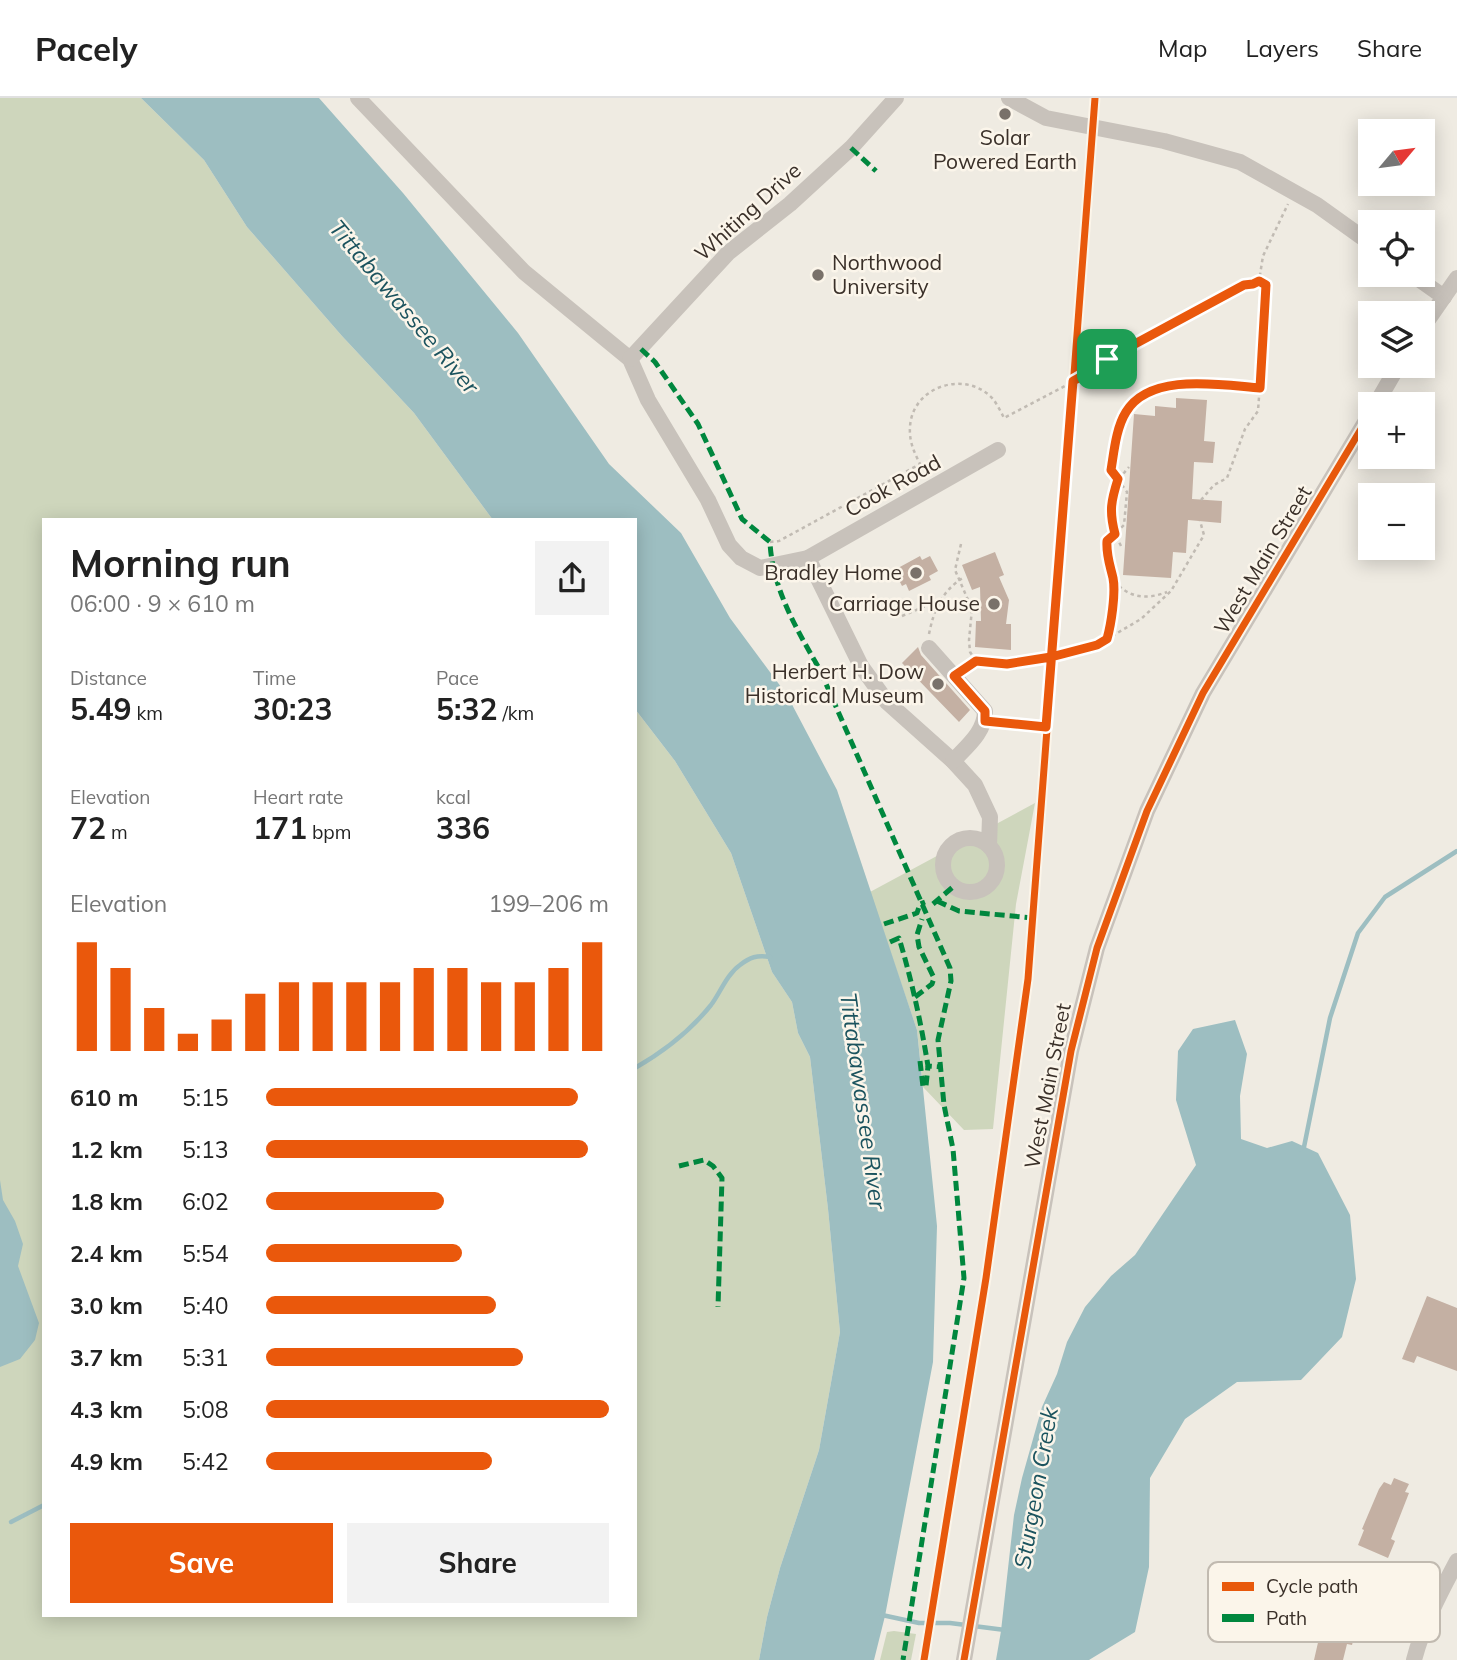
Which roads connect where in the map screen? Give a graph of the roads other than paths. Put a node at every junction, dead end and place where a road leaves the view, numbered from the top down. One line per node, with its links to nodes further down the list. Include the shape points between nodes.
1 (358, 98): 9 (street, via 524,272)
2 (896, 98): 9 (street, Whiting Drive, via 851,148 728,253)
3 (1009, 98): 4 (street, via 1046,118 1164,141 1240,162 1317,205)
4 (1358, 234)
5 (1457, 278): 7 (street)
6 (1429, 287): 7 (street)
7 (1444, 298): 8 (street)
8 (1435, 310)
9 (631, 359): 12 (street, Cook Road, via 729,545 760,568)
10 (1358, 434): 19 (street, West Main Street, via 1203,693 1147,811 1105,925 1071,1051)
11 (998, 450): 12 (street, Cook Road)
12 (808, 558): 14 (street, via 861,666 887,702)
13 (929, 648): 14 (street, via 985,711 975,738)
14 (953, 761): 15 (street, via 975,785 990,817)
15 (989, 846)
16 (1457, 1561): 17 (street)
17 (1440, 1594)
18 (1418, 1642): 20 (street)
19 (964, 1660)
20 (1414, 1660)

